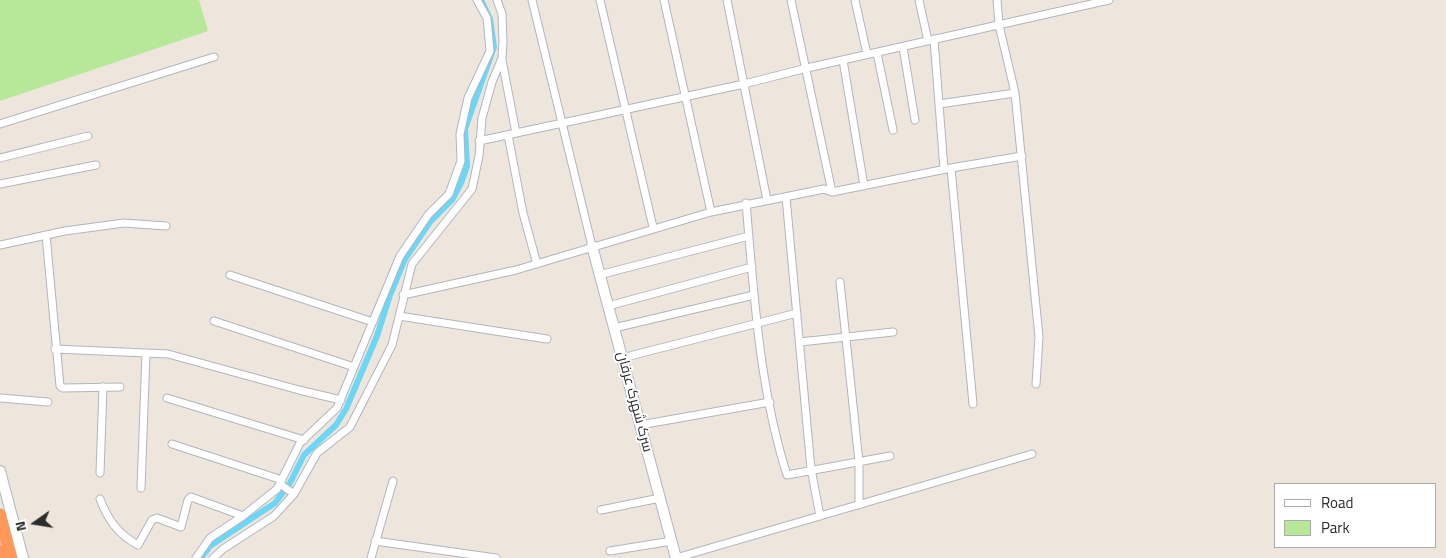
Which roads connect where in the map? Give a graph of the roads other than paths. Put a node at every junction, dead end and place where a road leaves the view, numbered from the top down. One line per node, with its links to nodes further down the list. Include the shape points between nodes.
1 (477, 0): 51 (street, via 487,18 490,51 468,98 460,134 458,173 449,194 428,215)
2 (497, 0): 18 (street, via 502,14)
3 (532, 0): 27 (street)
4 (600, 0): 25 (street)
5 (664, 0): 23 (street)
6 (727, 0): 21 (street)
7 (791, 0): 20 (street)
8 (855, 0): 16 (street)
9 (919, 0): 13 (street)
10 (997, 0): 12 (street)
11 (1109, 0): 12 (street)
12 (999, 25): 13 (street); 22 (street)
13 (931, 40): 14 (street); 24 (street)
14 (903, 47): 15 (street); 26 (street)
15 (877, 53): 16 (street); 29 (street)
16 (867, 54): 19 (street)
17 (214, 57): 28 (street)
18 (502, 58): 30 (street); 33 (street, via 482,118)
19 (843, 60): 20 (street); 39 (street)
20 (807, 68): 21 (street); 40 (street)
21 (744, 84): 23 (street); 42 (street)
22 (1015, 93): 24 (street); 34 (street)
23 (686, 95): 25 (street); 44 (street)
24 (939, 104): 37 (street)
25 (626, 108): 27 (street); 46 (street)
26 (915, 120)
27 (562, 123): 30 (street); 50 (street)
28 (0, 124)
29 (893, 130)
30 (516, 133): 31 (street)
31 (508, 135): 33 (street); 53 (street)
32 (88, 136): 35 (street)
33 (479, 141): 52 (street, via 472,189)
34 (1022, 156): 37 (street); 75 (street, via 1039,337)
35 (0, 158)
36 (96, 165): 38 (street)
37 (948, 168): 39 (street); 83 (street)
38 (0, 184)
39 (864, 186): 40 (street)
40 (832, 192): 41 (street, via 824,189)
41 (786, 197): 42 (street); 61 (street)
42 (767, 200): 43 (street)
43 (746, 203): 44 (street); 48 (street)
44 (710, 212): 46 (street)
45 (166, 226): 47 (street, via 124,223)
46 (653, 228): 50 (street)
47 (46, 235): 49 (street); 71 (street)
48 (749, 236): 54 (street); 55 (street)
49 (0, 245)
50 (592, 246): 53 (street); 55 (street, سرک شهرک عرفان)
51 (400, 257): 52 (street); 64 (street)
52 (412, 264): 58 (street)
53 (537, 264): 58 (street)
54 (752, 267): 59 (street); 60 (street)
55 (599, 274): 60 (street, سرک شهرک عرفان)
56 (230, 275): 64 (street)
57 (840, 282): 68 (street)
58 (403, 295): 62 (street)
59 (754, 295): 65 (street); 66 (street)
60 (608, 306): 66 (street, سرک شهرک عرفان)
61 (797, 312): 65 (street); 70 (street)
62 (398, 316): 69 (street); 96 (street, via 392,345 350,427 317,453)
63 (214, 321): 74 (street)
64 (373, 322): 74 (street)
65 (756, 325): 73 (street); 82 (street)
66 (614, 328): 73 (street, سرک شهرک عرفان)
67 (893, 332): 68 (street)
68 (846, 337): 70 (street); 89 (street)
69 (548, 339)
70 (800, 342): 90 (street)
71 (55, 349): 72 (street); 76 (street, via 61,387)
72 (146, 353): 80 (street, via 168,354); 95 (street)
73 (622, 358): 84 (street, سرک شهرک عرفان)
74 (354, 368): 80 (street)
75 (1036, 384)
76 (103, 387): 77 (street); 92 (street)
77 (120, 387)
78 (0, 398): 81 (street)
79 (167, 398): 85 (street)
80 (341, 400): 85 (street)
81 (48, 402)
82 (770, 402): 84 (street); 90 (street, via 787,475)
83 (973, 404)
84 (640, 425): 97 (street, سرک شهرک عرفان)
85 (304, 440): 94 (street)
86 (172, 444): 94 (street)
87 (1032, 454): 99 (street)
88 (890, 456): 89 (street)
89 (859, 462): 90 (street); 99 (street)
90 (811, 469): 103 (street)
91 (0, 471): 110 (street)
92 (100, 473)
93 (393, 481): 104 (street)
94 (281, 482): 96 (street); 102 (street)
95 (141, 488)
96 (294, 494): 112 (street, via 274,516)
97 (660, 498): 100 (street); 105 (street, سرک شهرک عرفان)
98 (100, 499): 102 (street, via 114,527 138,545 152,520 157,518 181,527 191,497)
99 (859, 505): 103 (street)
100 (600, 510)
101 (0, 515): 109 (highway)
102 (243, 516): 111 (street, via 210,538)
103 (820, 516): 115 (street)
104 (375, 541): 113 (street); 114 (street)
105 (672, 541): 107 (street); 115 (street, سرک شهرک عرفان)
106 (0, 551): 108 (highway)
107 (610, 551)
108 (2, 558)
109 (11, 558)
110 (23, 558)
111 (196, 558)
112 (213, 558)
113 (371, 558)
114 (496, 558)
115 (676, 558)

